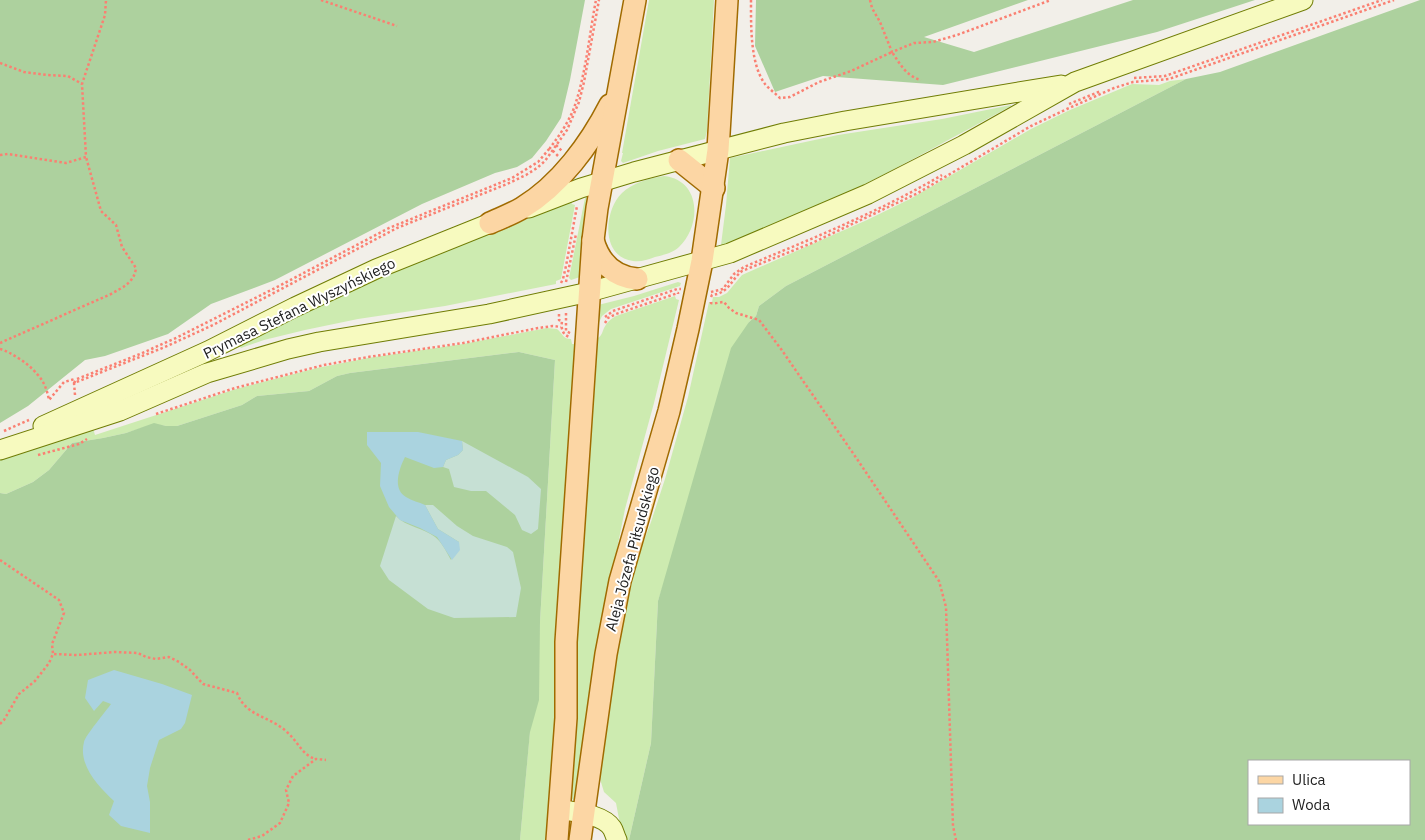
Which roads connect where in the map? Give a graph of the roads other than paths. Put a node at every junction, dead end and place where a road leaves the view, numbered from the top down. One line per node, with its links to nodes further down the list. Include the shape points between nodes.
1 (635, 0): 4 (main road)
2 (727, 0): 6 (main road)
3 (1303, 0): 5 (main road)
4 (621, 77): 8 (main road); 10 (main road, via 601,122 574,162 532,201)
5 (1075, 82): 6 (main road, via 845,121); 12 (main road, via 868,194 730,253)
6 (718, 150): 7 (main road); 9 (main road)
7 (679, 160): 8 (main road); 9 (main road)
8 (602, 181): 10 (main road, Prymasa Stefana Wyszyńskiego); 11 (main road)
9 (714, 188): 12 (main road)
10 (490, 223): 15 (main road, Prymasa Stefana Wyszyńskiego, via 343,284 208,352)
11 (593, 240): 13 (main road, via 607,266 620,275); 14 (main road)
12 (702, 261): 13 (main road); 18 (main road, Aleja Józefa Piłsudskiego, via 703,297 620,581 606,654)
13 (638, 279): 14 (main road, Prymasa Stefana Wyszyńskiego)
14 (589, 292): 16 (main road, Prymasa Stefana Wyszyńskiego, via 489,314 288,349 214,370 120,411); 17 (main road, via 566,642 566,718)
15 (0, 445)
16 (0, 450)
17 (558, 809): 18 (main road); 19 (main road)
18 (584, 813): 20 (main road, Aleja Józefa Piłsudskiego); 21 (main road, via 600,818 612,827)
19 (557, 840)
20 (580, 840)
21 (617, 840)

